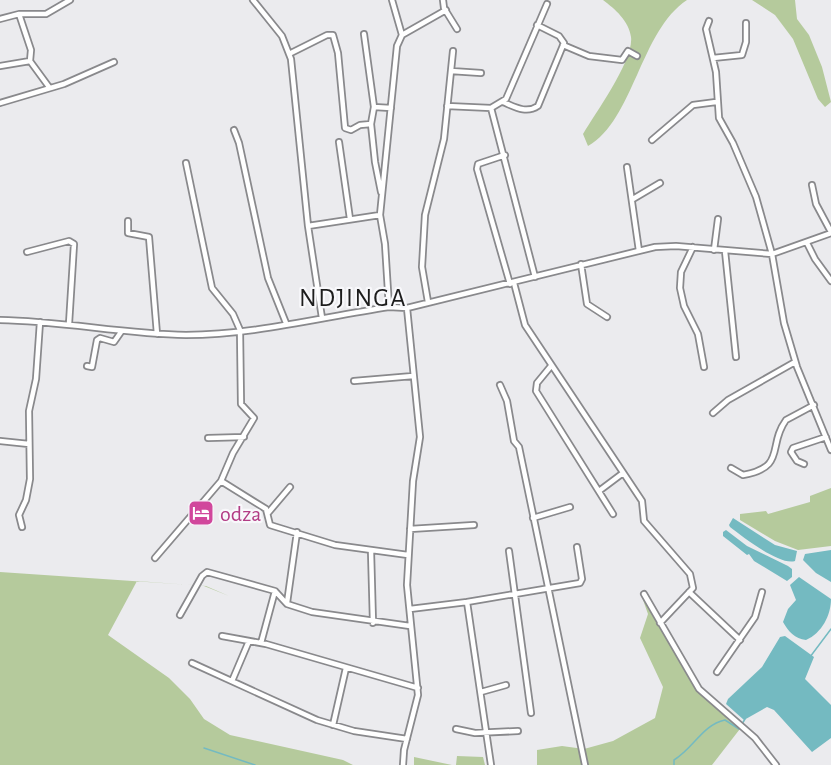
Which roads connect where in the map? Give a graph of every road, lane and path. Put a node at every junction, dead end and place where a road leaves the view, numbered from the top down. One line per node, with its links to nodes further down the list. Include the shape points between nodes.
1 (69, 0): 7 (street, via 46,14)
2 (253, 0): 17 (street, via 282,36)
3 (392, 0): 14 (street)
4 (443, 0): 6 (street)
5 (547, 4): 11 (street)
6 (446, 10): 12 (street); 14 (street)
7 (20, 14): 8 (street); 20 (street, via 31,50)
8 (0, 19)
9 (709, 21): 19 (street, via 706,29)
10 (746, 22): 19 (street, via 742,56)
11 (537, 25): 15 (street, via 559,36); 26 (street)
12 (457, 29)
13 (364, 34): 30 (street)
14 (402, 35): 31 (street)
15 (563, 45): 18 (street, via 589,56 622,60 628,51); 26 (street, via 538,106 520,110)
16 (453, 51): 23 (street)
17 (289, 54): 33 (street, via 333,35 345,128); 48 (street)
18 (637, 56)
19 (713, 58): 27 (street)
20 (30, 61): 22 (street); 25 (street)
21 (114, 62): 25 (street)
22 (0, 66)
23 (451, 71): 24 (street); 29 (street)
24 (482, 73)
25 (50, 87): 28 (street)
26 (503, 102): 32 (street)
27 (716, 102): 35 (street, via 686,108); 56 (street, via 718,118 756,197)
28 (0, 103)
29 (447, 106): 32 (street); 61 (street, via 444,139 425,215 422,267)
30 (374, 107): 31 (street); 33 (street)
31 (391, 108): 42 (street)
32 (491, 108): 37 (street)
33 (371, 124): 42 (street)
34 (234, 130): 68 (street, via 267,278)
35 (652, 140)
36 (339, 142): 45 (street)
37 (505, 155): 58 (street); 60 (street, via 478,164 477,168)
38 (186, 163): 70 (street, via 212,288)
39 (627, 167): 43 (street)
40 (660, 183): 43 (street)
41 (812, 185): 49 (street, via 816,204)
42 (382, 196): 44 (street)
43 (633, 199): 53 (street)
44 (380, 215): 45 (street); 62 (street)
45 (350, 219): 48 (street)
46 (718, 219): 52 (street)
47 (128, 221): 72 (street, via 128,233 149,237)
48 (308, 226): 65 (street)
49 (831, 232): 50 (street)
50 (807, 243): 56 (street); 59 (street)
51 (693, 248): 52 (street); 53 (street); 77 (street, via 680,280 684,306 698,334)
52 (714, 250): 54 (street)
53 (639, 251): 57 (street)
54 (725, 251): 56 (street); 73 (street)
55 (27, 252): 69 (street, via 69,241 74,244)
56 (772, 254): 74 (street)
57 (581, 264): 58 (street); 64 (street, via 587,304)
58 (535, 277): 60 (street)
59 (831, 281)
60 (512, 283): 61 (street); 76 (street, via 525,326)
61 (428, 302): 63 (street)
62 (389, 308): 63 (street); 65 (street)
63 (407, 308): 78 (street)
64 (607, 317)
65 (322, 318): 68 (street)
66 (0, 320): 67 (street)
67 (40, 322): 69 (street); 87 (street)
68 (286, 323): 70 (street)
69 (69, 324): 71 (street)
70 (240, 330): 72 (street); 83 (street, via 240,404 254,418)
71 (121, 332): 72 (street); 75 (street, via 114,342 97,340 95,363)
72 (157, 334)
73 (736, 357)
74 (795, 362): 81 (street); 82 (street, via 728,400)
75 (87, 366)
76 (550, 366): 91 (street); 94 (street, via 537,383 536,391)
77 (704, 367)
78 (413, 376): 79 (street); 101 (street, via 420,437)
79 (354, 381)
80 (500, 385): 98 (street)
81 (813, 405): 84 (street); 90 (street, via 786,420 773,460 765,468 742,475)
82 (713, 413)
83 (244, 437): 85 (street); 92 (street)
84 (826, 437): 88 (street); 89 (street, via 793,448 796,461)
85 (208, 438)
86 (0, 441): 87 (street)
87 (29, 444): 100 (street, via 30,479 19,515)
88 (831, 450)
89 (804, 464)
90 (731, 468)
91 (623, 473): 94 (street); 110 (street, via 642,501 644,521 690,574 693,586)
92 (221, 481): 96 (street); 107 (street)
93 (290, 488): 96 (street)
94 (599, 491): 97 (street)
95 (570, 507): 98 (street)
96 (268, 513): 102 (street, via 270,525)
97 (612, 514)
98 (533, 518): 108 (street)
99 (474, 525): 101 (street)
100 (22, 527)
101 (410, 529): 106 (street)
102 (297, 532): 104 (street, via 335,545); 115 (street)
103 (577, 546): 108 (street, via 582,581)
104 (371, 551): 106 (street); 118 (street)
105 (509, 551): 113 (street)
106 (408, 555): 116 (street)
107 (155, 558)
108 (549, 588): 113 (street); 140 (street)
109 (275, 591): 115 (street); 117 (street, via 207,572); 124 (street)
110 (689, 592): 119 (street); 122 (street)
111 (762, 592): 122 (street, via 755,617)
112 (644, 594): 119 (street)
113 (516, 595): 114 (street); 132 (street)
114 (466, 602): 116 (street); 131 (street)
115 (287, 604): 118 (street)
116 (410, 609): 120 (street)
117 (180, 615)
118 (373, 623): 120 (street)
119 (660, 623): 141 (street, via 699,689 755,738)
120 (410, 626): 130 (street)
121 (222, 636): 123 (street)
122 (740, 640): 127 (street)
123 (249, 641): 124 (street); 128 (street)
124 (261, 644): 126 (street)
125 (192, 663): 128 (street)
126 (346, 668): 130 (street); 133 (street)
127 (717, 672)
128 (232, 681): 133 (street)
129 (506, 685): 131 (street)
130 (418, 688): 137 (street)
131 (481, 692): 136 (street)
132 (531, 713)
133 (333, 725): 137 (street)
134 (456, 729): 136 (street)
135 (518, 731): 136 (street)
136 (486, 733): 139 (street)
137 (407, 739): 138 (street)
138 (403, 765)
139 (491, 765)
140 (585, 765)
141 (776, 765)

